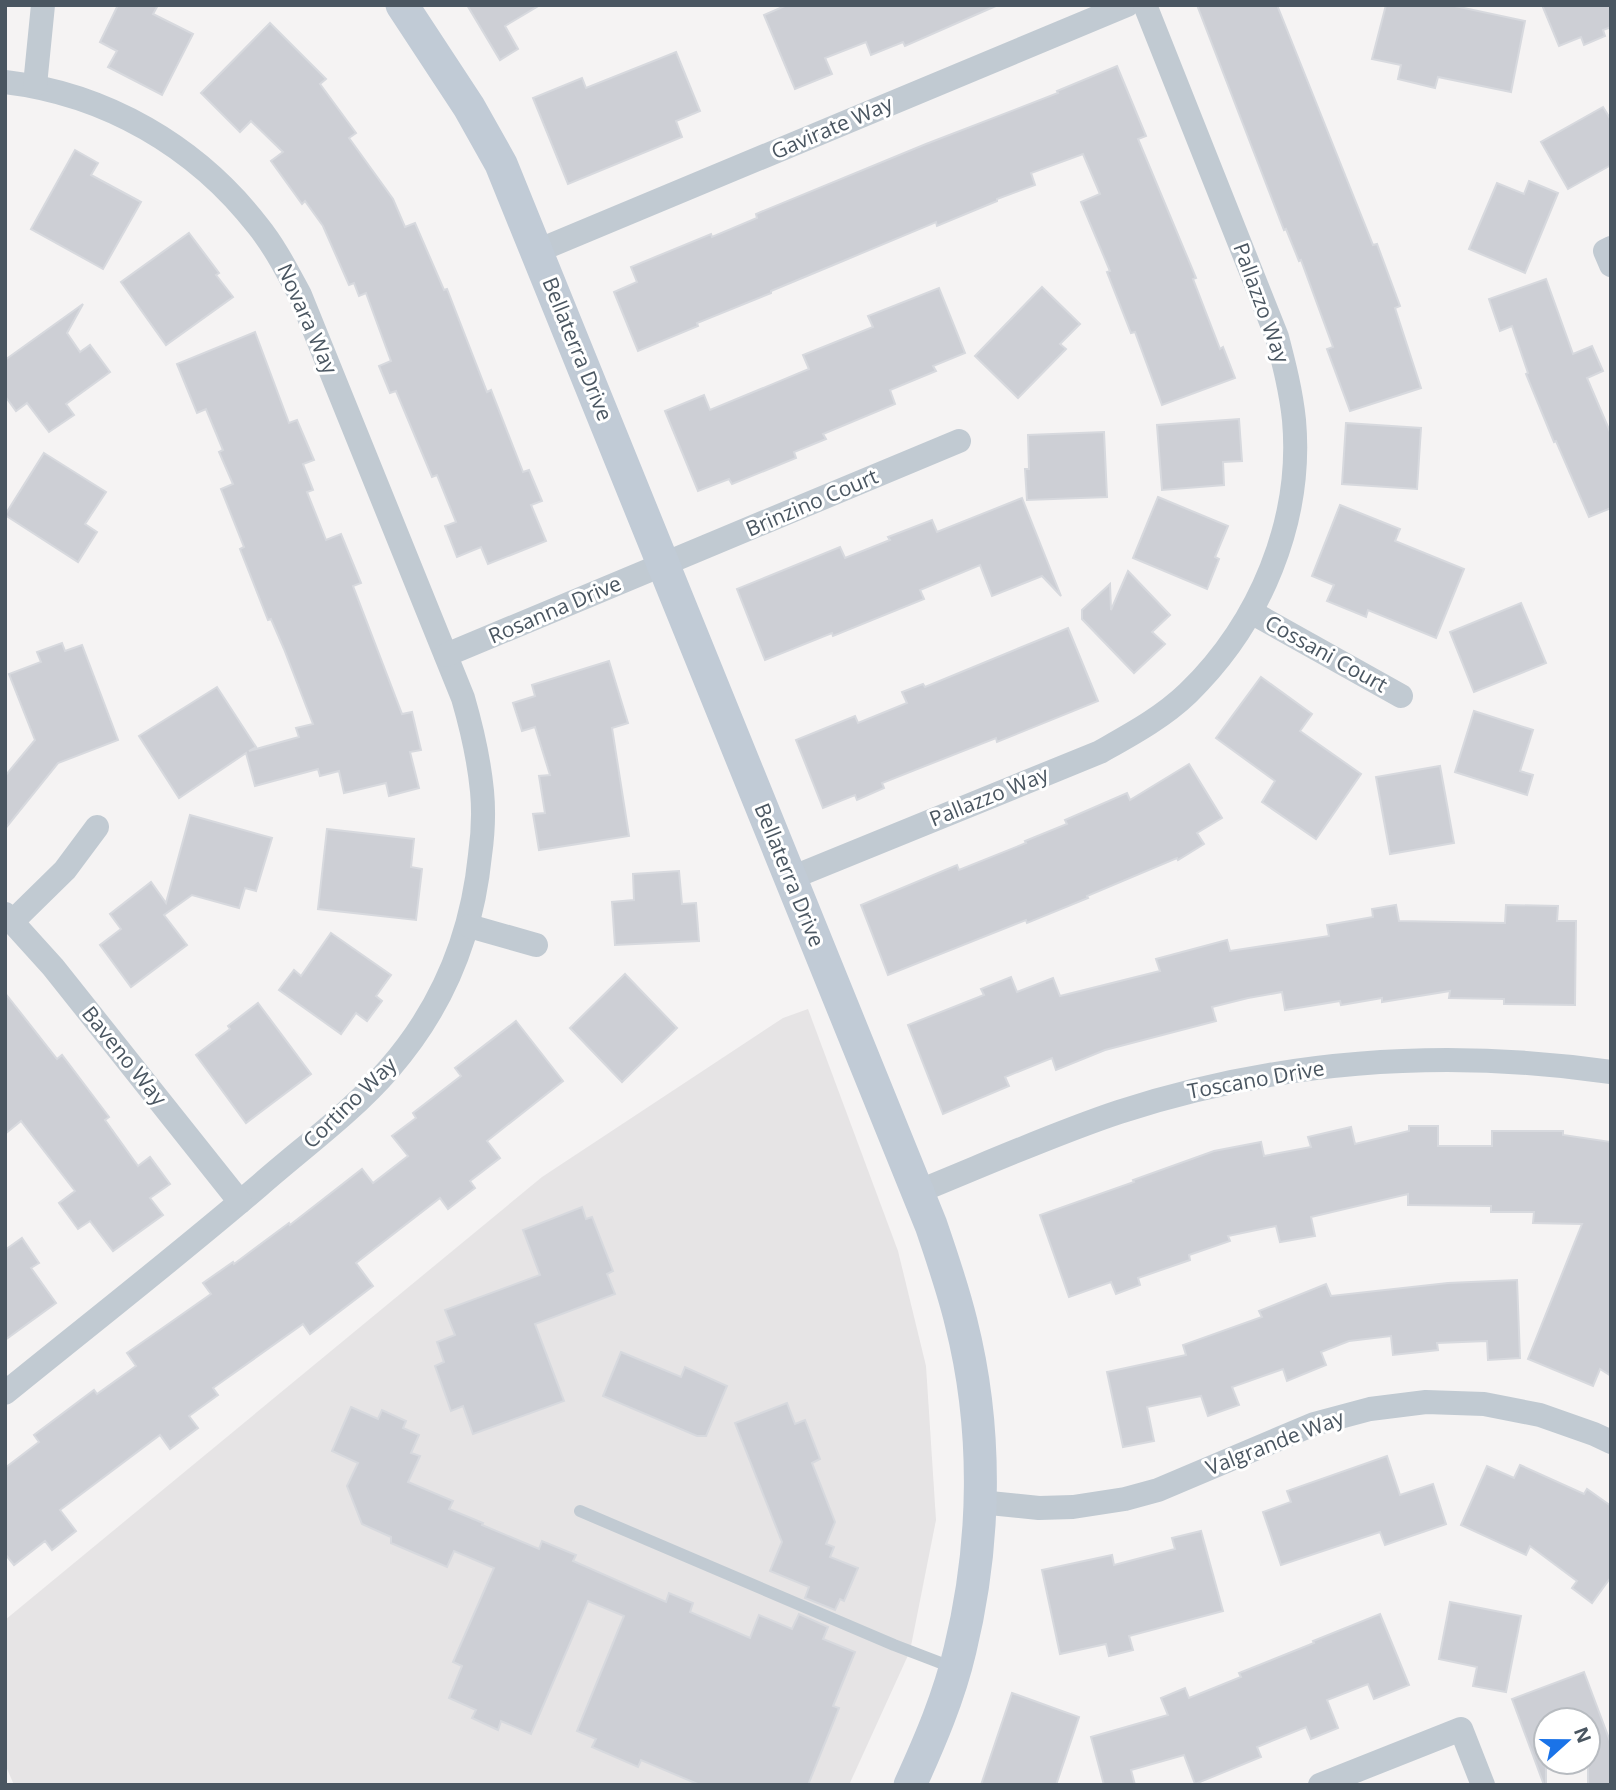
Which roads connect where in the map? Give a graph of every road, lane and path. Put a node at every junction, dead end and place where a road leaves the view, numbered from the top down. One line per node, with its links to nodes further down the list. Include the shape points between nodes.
1 (43, 5): 6 (street)
2 (401, 5): 8 (street, Bellaterra Drive, via 501,164)
3 (1127, 5): 8 (street, Gavirate Way)
4 (1145, 5): 12 (street, Pallazzo Way, via 1277,337 1289,385 1295,457 1289,510 1274,563)
5 (5, 82): 6 (street, Novara Way)
6 (35, 85): 13 (street, Novara Way, via 91,101 160,136 192,158 260,228 300,295)
7 (1611, 248): 9 (street, via 1605,251)
8 (537, 251): 11 (street, Bellaterra Drive)
9 (1611, 265)
10 (959, 441): 11 (street, Brinzino Court)
11 (664, 564): 13 (street, Rosanna Drive); 16 (street, Bellaterra Drive)
12 (1251, 612): 14 (street, Cossani Court); 16 (street, Pallazzo Way, via 1205,675 1146,726 1100,752)
13 (446, 655): 18 (street, Cortino Way, via 474,735 482,792 483,831)
14 (1401, 696)
15 (97, 827): 17 (street, via 65,870)
16 (790, 878): 21 (street, Bellaterra Drive)
17 (9, 918): 22 (street, Baveno Way)
18 (468, 926): 19 (street); 22 (street, Cortino Way, via 449,978 411,1042 347,1110)
19 (536, 945)
20 (1611, 1072): 21 (street, Toscano Drive, via 1514,1061 1422,1059 1268,1075 1118,1112)
21 (917, 1192): 25 (street, Bellaterra Drive, via 962,1324 978,1425)
22 (240, 1202): 23 (street, Cortino Way)
23 (5, 1393)
24 (1611, 1442): 25 (street, Valgrande Way, via 1540,1415 1484,1404 1426,1402 1370,1409 1314,1424 1125,1500 1039,1508)
25 (981, 1502): 27 (street, Bellaterra Drive, via 970,1603)
26 (580, 1511): 27 (lane)
27 (954, 1668): 28 (street, Bellaterra Drive, via 937,1725)
28 (910, 1785)
29 (1320, 1785): 30 (street, via 1461,1728)
30 (1483, 1785)

